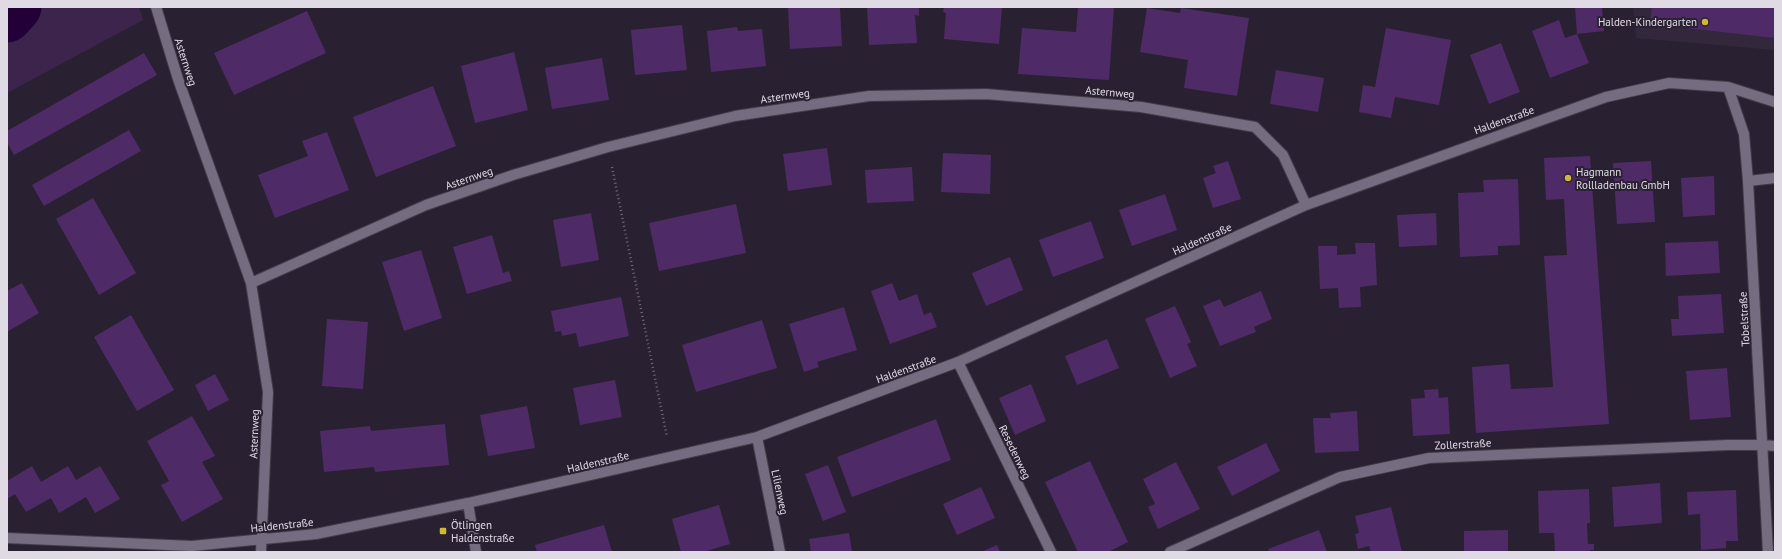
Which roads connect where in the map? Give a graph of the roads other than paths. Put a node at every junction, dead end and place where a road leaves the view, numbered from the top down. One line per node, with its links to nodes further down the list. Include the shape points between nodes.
1 (156, 7): 7 (street, Asternweg, via 178,79)
2 (1728, 87): 3 (street, Haldenstraße); 5 (street, Tobelstraße, via 1744,134); 6 (street, Haldenstraße, via 1669,83 1606,97)
3 (1775, 102)
4 (1775, 178): 5 (street)
5 (1748, 181): 10 (street, Tobelstraße)
6 (1306, 205): 7 (street, Asternweg, via 1283,155 1254,127 1141,107 986,94 869,96 735,116 608,147 513,175 426,205); 8 (street, Haldenstraße)
7 (251, 283): 14 (street, Asternweg, via 268,392)
8 (958, 362): 9 (street, Haldenstraße); 18 (street, Resedenweg)
9 (757, 437): 12 (street, Haldenstraße); 17 (street, Lilienweg)
10 (1762, 444): 11 (street, Zollerstraße); 19 (street, Zollerstraße, via 1429,458 1340,477); 20 (street, Tobelstraße)
11 (1775, 446)
12 (468, 503): 14 (street, Haldenstraße, via 316,534); 16 (street)
13 (7, 538): 14 (street, Haldenstraße, via 192,546)
14 (262, 539): 15 (street, Asternweg)
15 (261, 552)
16 (476, 552)
17 (780, 552)
18 (1050, 552)
19 (1170, 552)
20 (1768, 552)

